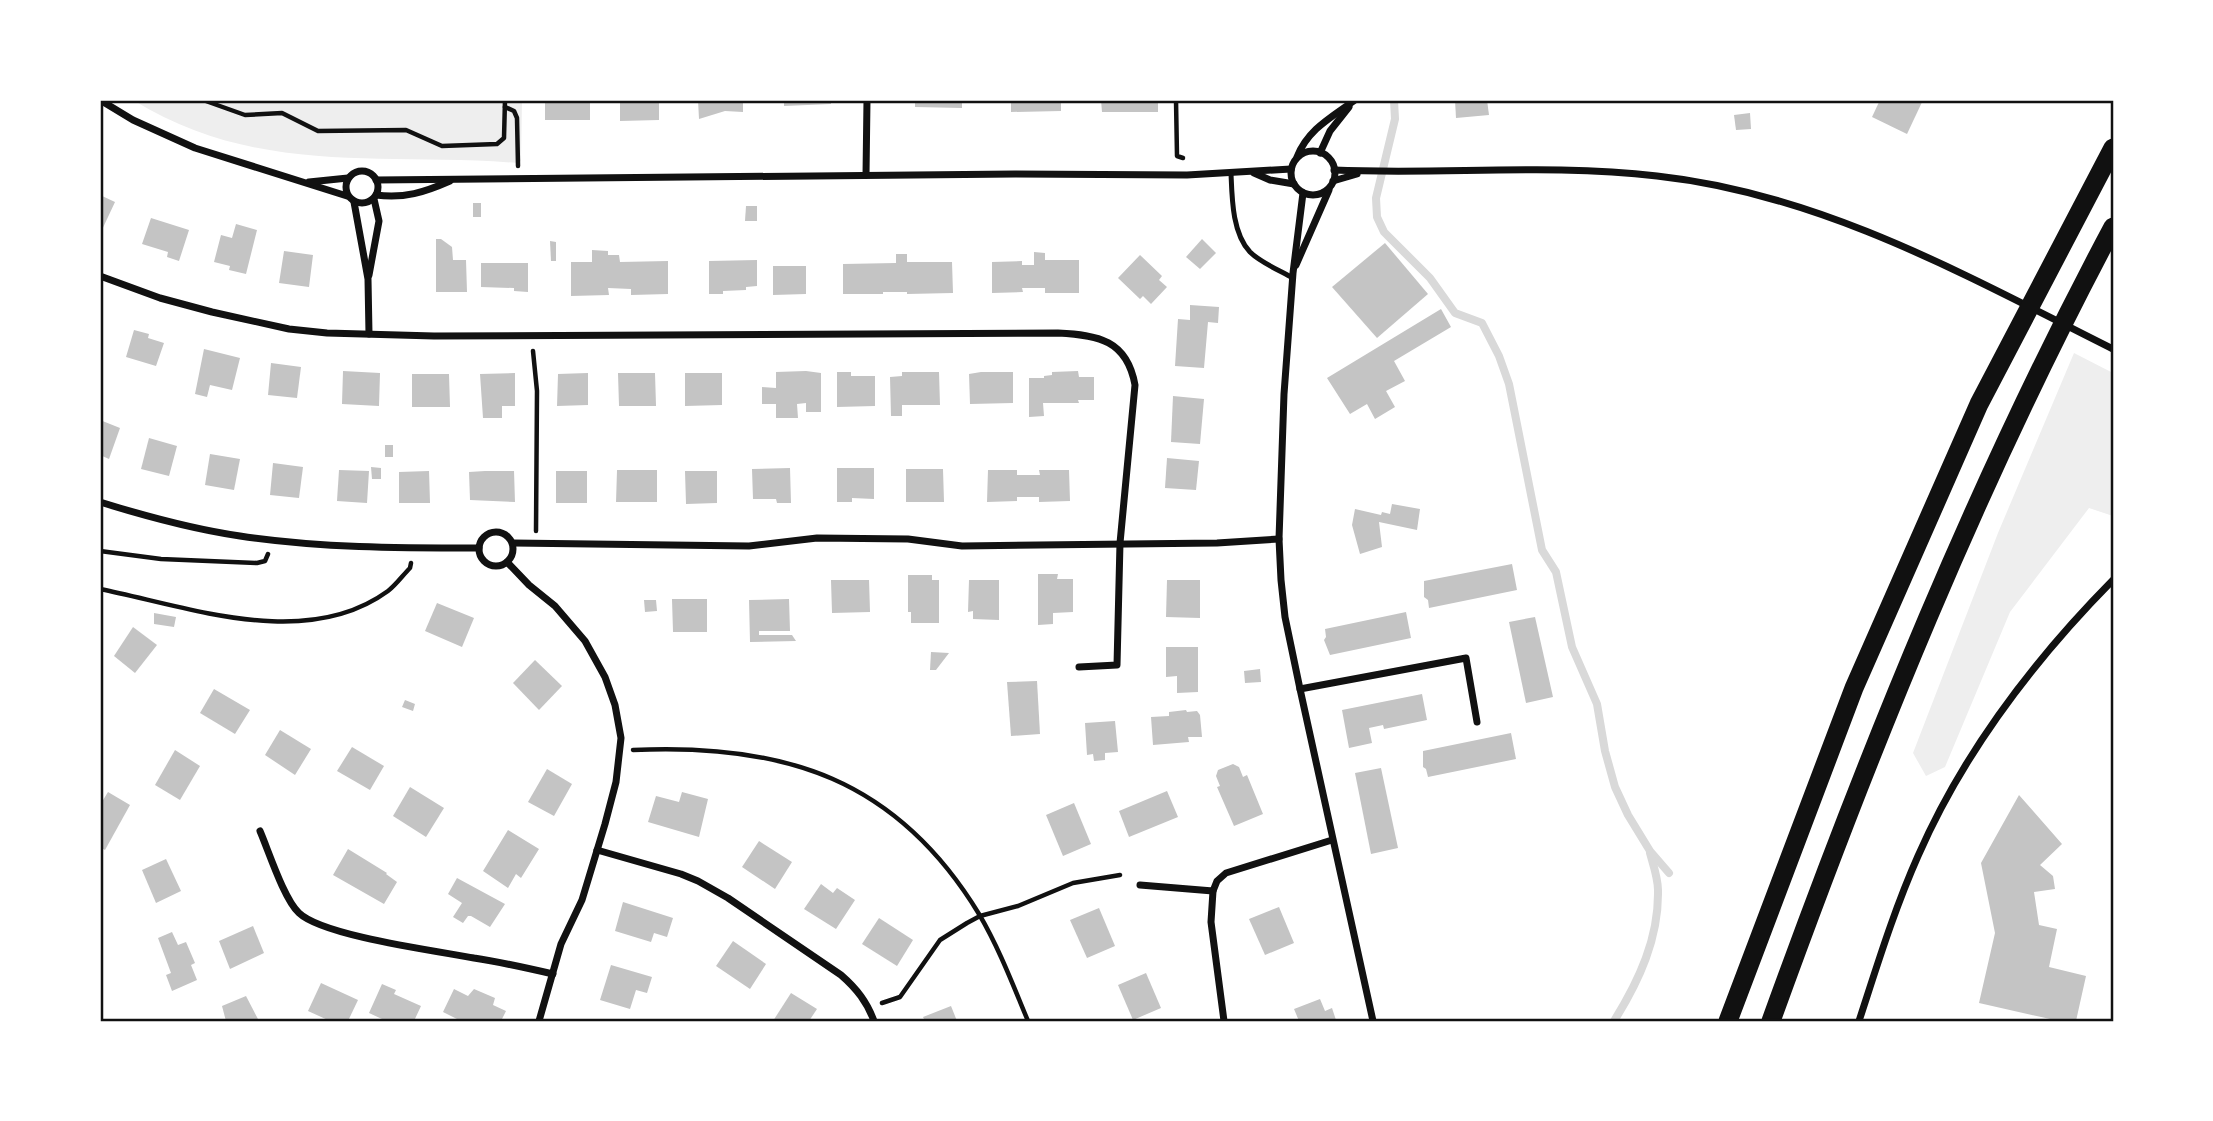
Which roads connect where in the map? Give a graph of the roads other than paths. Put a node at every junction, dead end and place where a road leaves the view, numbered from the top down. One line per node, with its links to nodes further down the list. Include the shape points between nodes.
1 (100, 100): 16 (street, via 195,148)
2 (867, 100): 12 (street)
3 (1354, 100): 5 (street); 6 (street, via 1316,128)
4 (2113, 148): 48 (highway, via 1979,404 1854,688)
5 (1320, 153): 6 (street, via 1306,153); 8 (street, via 1330,159)
6 (1295, 161): 7 (street)
7 (1291, 169): 9 (street); 18 (street)
8 (1334, 170): 10 (street); 17 (street)
9 (1250, 172): 11 (street); 18 (street)
10 (1365, 172): 17 (street); 27 (street, via 1574,170 1700,182 1812,209 1862,228)
11 (1231, 173): 12 (street); 23 (lane, via 1239,232 1250,251)
12 (866, 176): 14 (street)
13 (348, 178): 15 (street, via 363,171); 16 (street); 21 (street)
14 (454, 179): 15 (street); 20 (street, via 411,195)
15 (376, 180): 20 (street)
16 (308, 182): 21 (street)
17 (1332, 183): 19 (street, via 1322,193); 23 (street)
18 (1294, 184): 19 (street)
19 (1303, 193): 23 (street)
20 (375, 197): 21 (street, via 364,204); 25 (street, via 379,221)
21 (350, 199): 25 (street)
22 (2113, 227): 49 (highway, via 2020,411 1951,562 1845,822)
23 (1293, 275): 29 (street)
24 (100, 276): 26 (street, via 236,318 308,331)
25 (368, 279): 26 (street)
26 (369, 334): 30 (street, via 1084,334 1124,354 1135,385)
27 (2113, 349)
28 (100, 502): 32 (street, via 194,527 272,540 413,549)
29 (1279, 539): 30 (street); 36 (street, via 1285,617)
30 (1120, 543): 31 (street, via 962,546 908,539 817,538 749,546); 35 (street, via 1117,664)
31 (513, 544): 32 (street, via 497,532 486,535); 33 (street)
32 (479, 548): 33 (street, via 487,564 497,567)
33 (507, 562): 40 (street, via 585,641 615,705 621,750)
34 (2113, 580): 50 (street, via 2003,707 1943,804 1903,892)
35 (1079, 667)
36 (1300, 690): 37 (street, via 1466,658); 39 (street)
37 (1476, 722)
38 (260, 831): 43 (street, via 295,910 310,921 373,939)
39 (1332, 840): 42 (street, via 1226,873); 47 (street)
40 (597, 850): 43 (street); 45 (street, via 681,874 728,898 841,975 857,990)
41 (1140, 885): 42 (street)
42 (1213, 891): 46 (street, via 1211,922)
43 (553, 974): 44 (street)
44 (540, 1021)
45 (874, 1021)
46 (1224, 1021)
47 (1373, 1021)
48 (1728, 1021)
49 (1771, 1021)
50 (1859, 1021)

